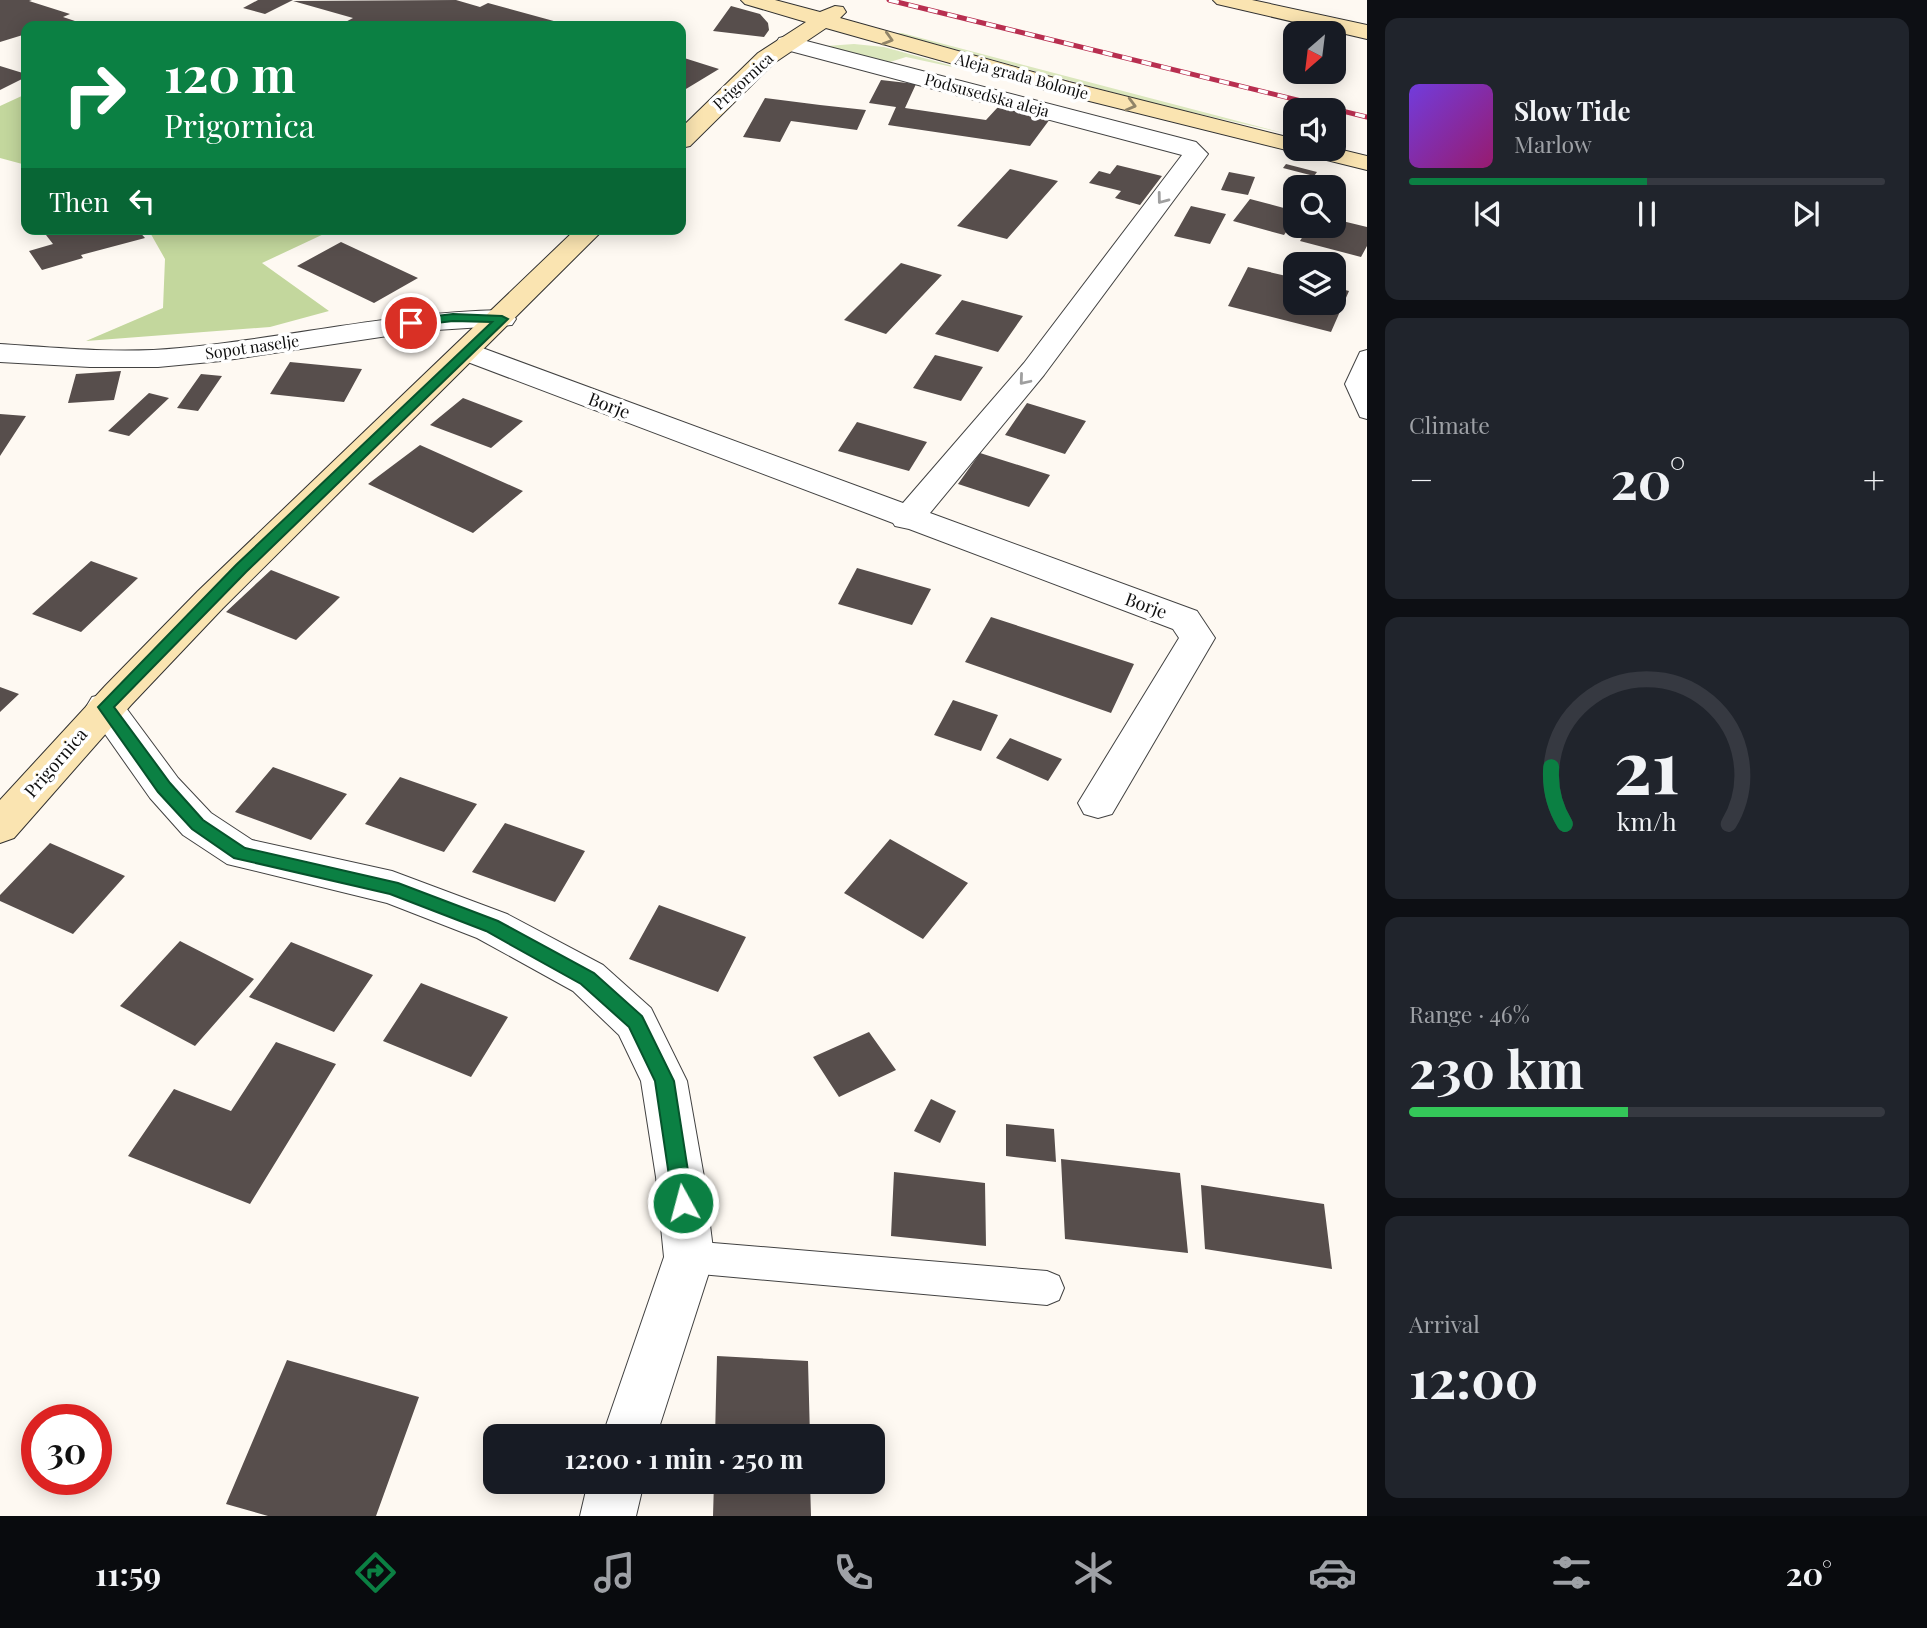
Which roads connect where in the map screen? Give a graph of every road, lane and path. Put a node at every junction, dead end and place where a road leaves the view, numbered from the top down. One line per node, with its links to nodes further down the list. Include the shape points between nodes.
1 (752, 0): 3 (main road, Aleja grada Bolonje)
2 (1224, 0): 5 (main road)
3 (831, 9): 4 (main road, Aleja grada Bolonje); 6 (main road, Prigornica); 11 (main road, Aleja grada Bolonje, one-way to 11, via 1097,96)
4 (944, 32)
5 (1367, 32)
6 (788, 43): 9 (main road, Prigornica, via 766,58); 21 (street, Podsusedska aleja, one-way to 21, via 1187,147 1196,154 1034,369)
7 (1207, 101): 8 (main road)
8 (1283, 122)
9 (686, 136)
10 (1346, 138): 12 (main road)
11 (1283, 143)
12 (1367, 144)
13 (1346, 158): 14 (main road)
14 (1367, 163)
15 (585, 235): 16 (main road, Prigornica)
16 (502, 319): 17 (main road, Prigornica); 18 (street, Sopot naselje, via 453,318 389,325 178,357)
17 (467, 352): 21 (street, Borje); 22 (main road, Prigornica, via 241,568)
18 (0, 353)
19 (1367, 356): 20 (lane, via 1355,384)
20 (1367, 413)
21 (907, 519): 23 (street, Borje, via 1185,621 1197,638)
22 (105, 707): 24 (main road, Prigornica); 25 (street, via 164,788 197,824 240,853 392,888 492,926 588,978 635,1022 664,1081)
23 (1098, 803)
24 (0, 827)
25 (689, 1257): 26 (lane); 27 (street)
26 (1047, 1289)
27 (633, 1424)
28 (613, 1494): 29 (street)
29 (608, 1516)

